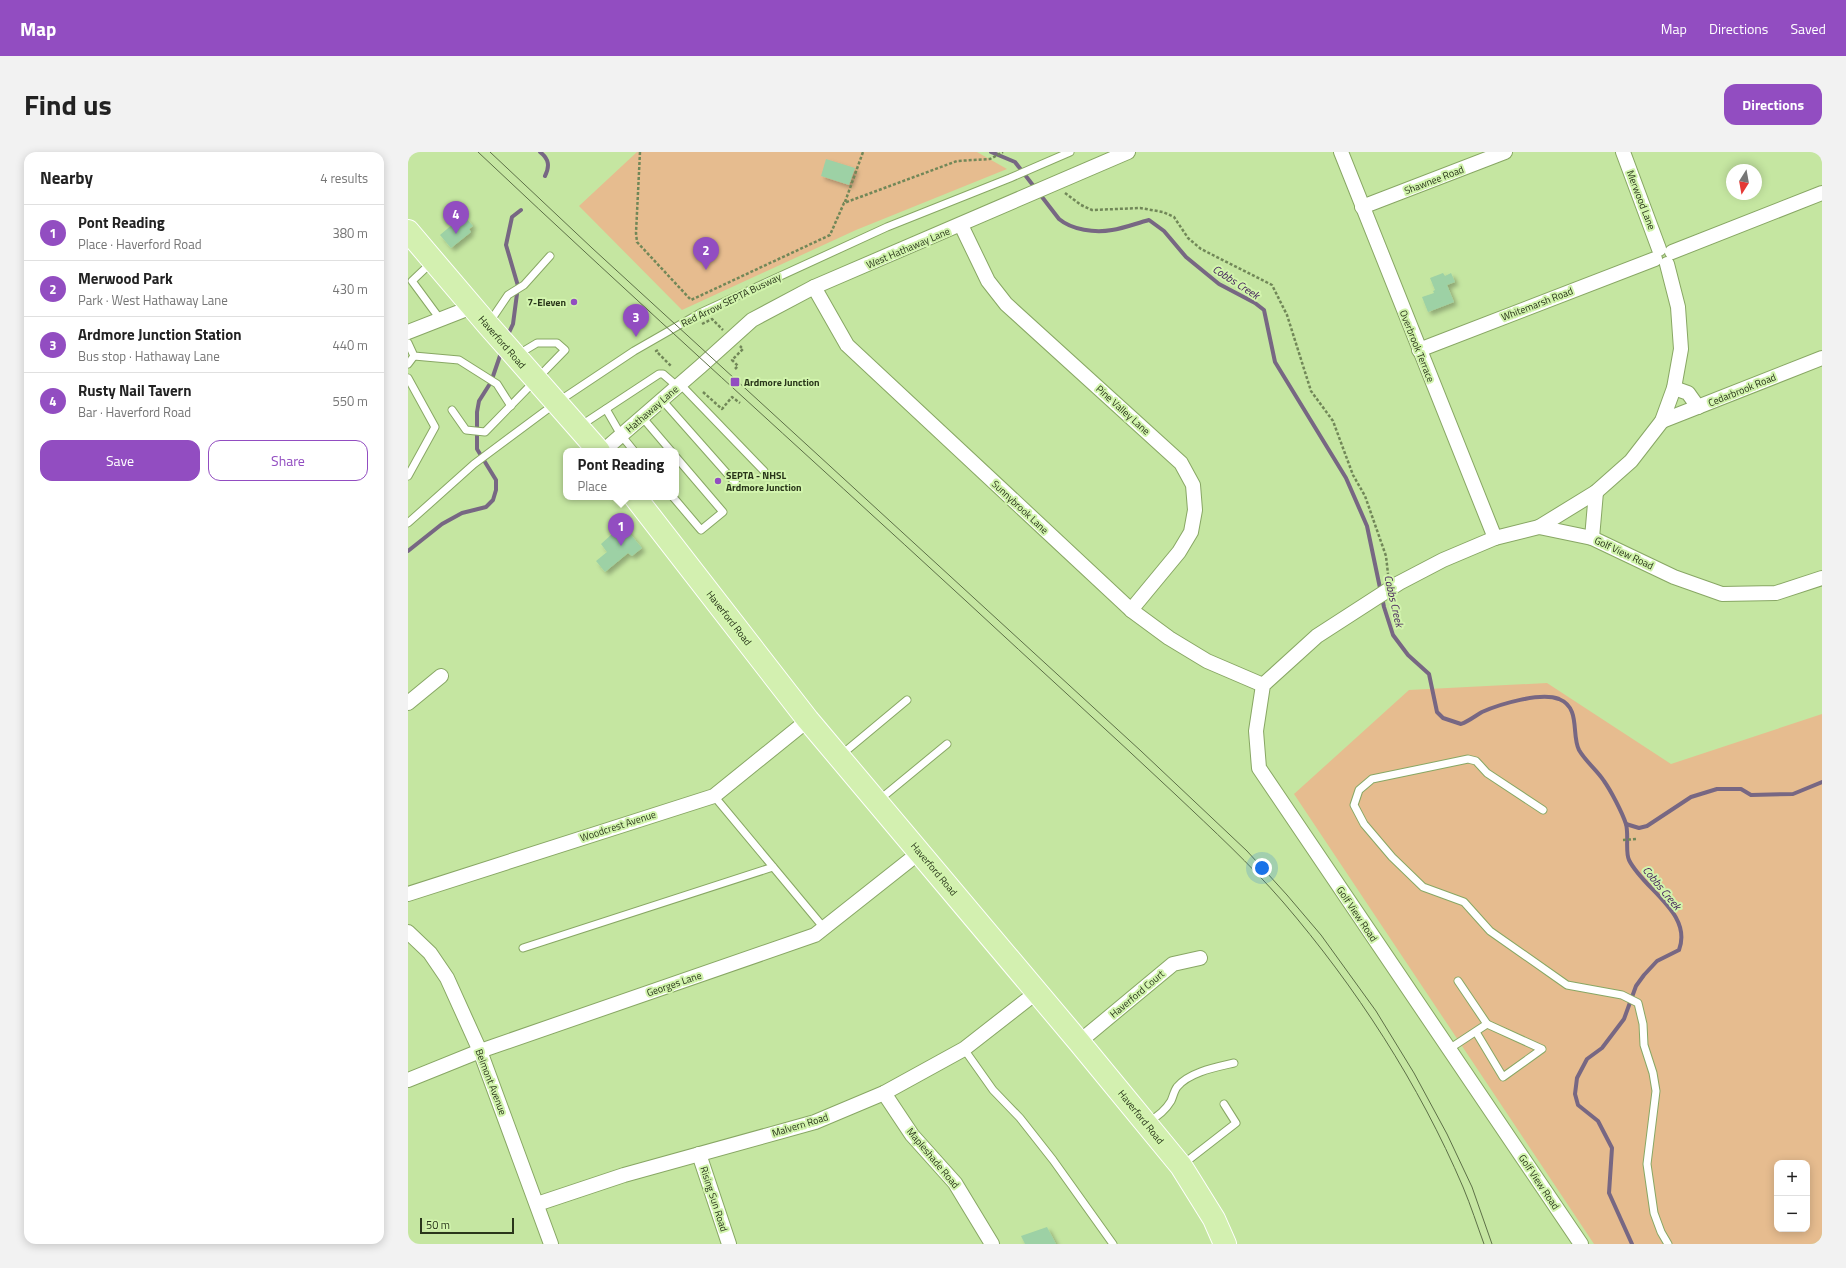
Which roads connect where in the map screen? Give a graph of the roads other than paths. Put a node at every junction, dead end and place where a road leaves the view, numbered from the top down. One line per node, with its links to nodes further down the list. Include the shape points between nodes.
1 (1070, 152): 29 (lane, Red Arrow SEPTA Busway, via 887,227 702,312 634,351)
2 (1128, 152): 8 (street, West Hathaway Lane)
3 (1341, 152): 7 (street, Overbrook Terrace)
4 (1505, 152): 7 (street, Shawnee Road)
5 (1623, 152): 11 (street, Merwood Lane)
6 (1822, 193): 11 (street, Whitemarsh Road)
7 (1362, 207): 19 (street, Overbrook Terrace)
8 (961, 225): 13 (street, West Hathaway Lane); 54 (street, Pine Valley Lane, via 988,281 1006,304 1181,463 1193,485 1195,510 1191,532 1179,552)
9 (408, 232): 12 (main road, Haverford Road)
10 (550, 256): 18 (lane, via 524,285 508,295)
11 (1663, 256): 19 (street, Whitemarsh Road); 27 (street, Merwood Lane, via 1678,307 1681,349)
12 (434, 261): 14 (main road, Haverford Road); 15 (lane, via 412,280)
13 (814, 287): 23 (street, West Hathaway Lane, via 752,320); 54 (street, Sunnybrook Lane, via 847,345)
14 (472, 307): 15 (street); 18 (main road, Haverford Road)
15 (440, 319): 16 (street)
16 (408, 332)
17 (408, 343): 20 (lane)
18 (503, 343): 25 (main road, Haverford Road); 25 (lane, via 557,343 564,350)
19 (1419, 350): 51 (street, Overbrook Terrace)
20 (414, 356): 22 (lane); 30 (lane, via 459,360 497,384)
21 (1822, 358): 31 (street, Cedarbrook Road)
22 (408, 364)
23 (701, 366): 26 (street, Hathaway Lane)
24 (408, 378): 44 (lane, via 435,427)
25 (536, 380): 29 (main road, Haverford Road); 30 (lane)
26 (678, 381): 28 (street, Hathaway Lane); 32 (lane, via 659,374); 43 (lane)
27 (1674, 388): 31 (street, via 1688,393); 35 (street, Merwood Lane)
28 (662, 400): 34 (street, Hathaway Lane); 45 (lane)
29 (556, 403): 36 (main road, Haverford Road); 49 (lane, Red Arrow SEPTA Busway, via 474,464)
30 (511, 406): 33 (lane, via 485,432 468,430)
31 (1698, 407): 35 (street, Cedarbrook Road)
32 (606, 409): 36 (lane); 37 (lane)
33 (452, 410)
34 (642, 417): 37 (street, Hathaway Lane); 41 (lane)
35 (1662, 421): 46 (street, Merwood Lane, via 1631,461)
36 (578, 427): 38 (main road, Haverford Road)
37 (621, 435): 39 (street, Hathaway Lane); 40 (lane)
38 (596, 448)
39 (606, 448)
40 (632, 448)
41 (668, 448)
42 (679, 461): 48 (lane, via 722,512 701,530)
43 (764, 472)
44 (408, 476)
45 (739, 487)
46 (1596, 492): 50 (street, Merwood Lane); 52 (street)
47 (637, 500): 59 (main road, Haverford Road)
48 (676, 500)
49 (408, 523)
50 (1539, 527): 51 (street, Golf View Road); 52 (street, Golf View Road)
51 (1495, 538): 56 (street, Golf View Road, via 1443,560 1372,600 1317,636)
52 (1592, 538): 53 (street, Golf View Road, via 1674,577 1722,594 1776,593)
53 (1822, 578)
54 (1131, 610): 56 (street, Sunnybrook Lane, via 1169,638 1207,661)
55 (441, 676): 58 (street)
56 (1263, 685): 78 (street, Golf View Road, via 1256,731 1259,768)
57 (907, 700): 61 (lane)
58 (408, 703)
59 (808, 720): 61 (main road, Haverford Road); 62 (street, Woodcrest Avenue)
60 (947, 744): 63 (lane)
61 (839, 757): 63 (main road, Haverford Road)
62 (714, 796): 66 (lane); 67 (street, Woodcrest Avenue)
63 (877, 801): 65 (main road, Haverford Road)
64 (1543, 810): 94 (lane, via 1487,773 1476,761 1468,759 1372,779 1359,790 1354,805 1364,824 1392,857 1423,887 1464,902 1490,931 1567,985 1622,995 1638,1003 1644,1045 1656,1091 1647,1164 1654,1213)
65 (920, 852): 68 (street, Georges Lane); 73 (main road, Haverford Road)
66 (773, 867): 68 (lane); 70 (lane)
67 (408, 894)
68 (824, 928): 79 (street, Georges Lane, via 815,935)
69 (408, 932): 79 (street, Belmont Avenue, via 441,967)
70 (523, 948)
71 (1200, 958): 76 (street, Haverford Court, via 1173,964)
72 (1458, 981): 74 (lane)
73 (1037, 992): 76 (main road, Haverford Road); 77 (street, Malvern Road)
74 (1487, 1024): 75 (lane); 75 (lane, via 1542,1049 1503,1077)
75 (1476, 1032): 78 (lane)
76 (1079, 1042): 84 (main road, Haverford Road)
77 (964, 1049): 82 (street, Malvern Road); 91 (lane, via 993,1090 1020,1118 1053,1160)
78 (1449, 1049): 93 (street, Golf View Road)
79 (480, 1051): 81 (street, Georges Lane); 87 (street, Belmont Avenue)
80 (1234, 1063): 84 (lane, via 1205,1070 1187,1080 1178,1087 1160,1115)
81 (408, 1080)
82 (884, 1093): 85 (street, Malvern Road, via 815,1122); 90 (street, Mapleshade Road, via 912,1135 955,1183)
83 (1224, 1104): 86 (lane, via 1236,1123)
84 (1146, 1123): 86 (main road, Haverford Road)
85 (699, 1154): 87 (street, Malvern Road, via 624,1175); 89 (street, Rising Sun Road)
86 (1181, 1166): 92 (main road, Haverford Road, via 1214,1219)
87 (537, 1204): 88 (street, Belmont Avenue)
88 (551, 1244)
89 (729, 1244)
90 (992, 1244)
91 (1113, 1244)
92 (1225, 1244)
93 (1581, 1244)
94 (1668, 1244)

